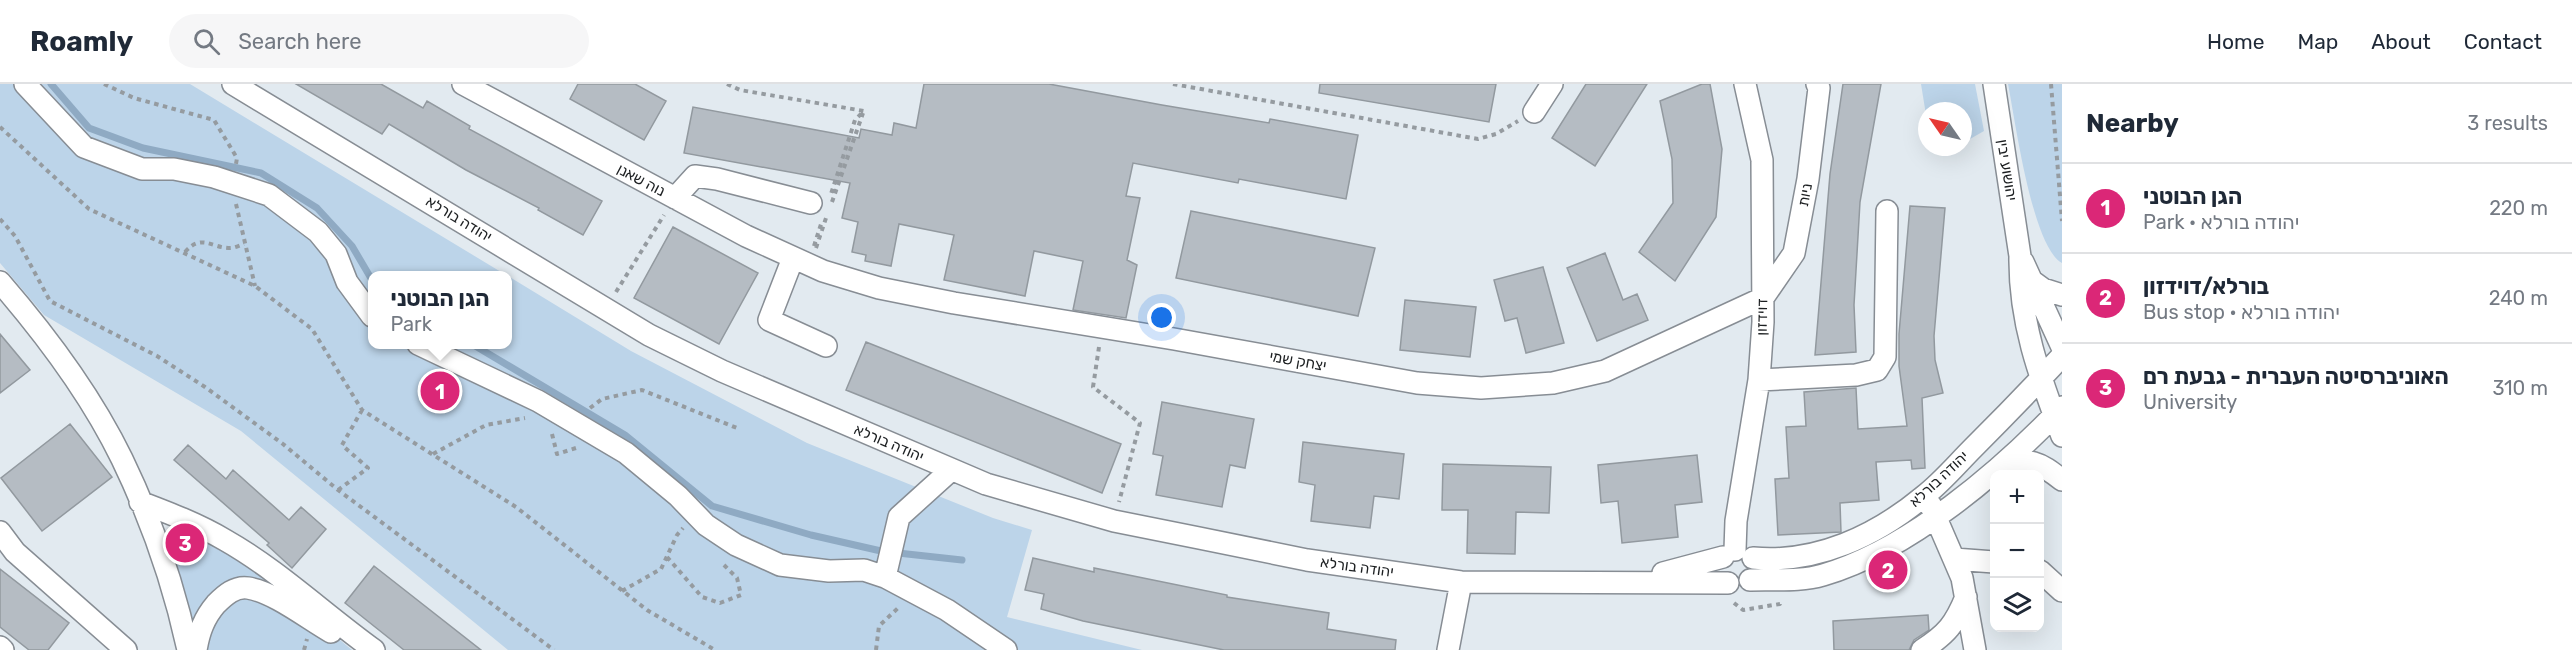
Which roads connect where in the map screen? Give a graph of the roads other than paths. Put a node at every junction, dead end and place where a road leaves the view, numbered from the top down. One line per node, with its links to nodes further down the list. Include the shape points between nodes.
1 (25, 84): 18 (street, via 84,147 142,169 174,169 269,195 318,232 336,254 347,282)
2 (233, 84): 28 (street, יהודה בורלא, via 649,335 722,372)
3 (463, 84): 9 (street, נוה שאנן)
4 (1551, 84): 8 (street)
5 (1745, 84): 17 (street, דוידזון, via 1762,159)
6 (1994, 84): 12 (street, יהושוע יבין)
7 (1819, 85): 17 (street, ניות, via 1794,253)
8 (1534, 112)
9 (675, 198): 10 (street, via 695,177 717,179); 13 (street, נוה שאנן)
10 (821, 208)
11 (1887, 211): 24 (street, via 1885,357 1877,370 1856,375)
12 (2020, 256): 14 (street, יהושוע יבין); 23 (street, יהושוע יבין, via 2023,316)
13 (809, 265): 17 (street, יצחק שמי, via 900,292 1417,383 1480,388 1553,383 1605,371); 19 (street, via 769,320)
14 (2032, 281): 16 (street); 20 (street, יהושוע יבין)
15 (0, 282): 31 (street, via 61,358 122,459)
16 (2062, 295)
17 (1762, 298): 24 (street, דוידזון)
18 (368, 311)
19 (826, 346)
20 (2062, 347)
21 (426, 349): 38 (street, via 555,411 626,453 706,525 736,545 780,565 829,572 864,570)
22 (2062, 356): 23 (street, יהודה בורלא)
23 (2041, 378): 25 (street, יהושוע יבין); 30 (street, יהודה בורלא)
24 (1759, 380): 34 (street, דוידזון, via 1736,521)
25 (2058, 411): 26 (street, יהושוע יבין); 27 (street, יהודה בורלא)
26 (2062, 436)
27 (2001, 466): 29 (street, via 2016,461 2039,463); 32 (street, יהודה בורלא)
28 (951, 470): 38 (street, via 899,517); 40 (street, יהודה בורלא, via 1042,502 1114,520 1307,560)
29 (2062, 480)
30 (1926, 495): 32 (street); 34 (street, יהודה בורלא, via 1896,518 1819,554 1792,559)
31 (140, 502): 46 (street, via 160,552); 49 (street, via 225,540)
32 (1936, 516): 35 (street); 39 (street, יהודה בורלא, via 1869,557 1822,576)
33 (0, 532): 45 (street, via 15,552)
34 (1737, 555): 39 (street, via 1756,567); 41 (street, יהודה בורלא); 42 (street, via 1720,571)
35 (1954, 559): 36 (street); 44 (street)
36 (1990, 562)
37 (2044, 575): 43 (street)
38 (885, 577): 50 (street)
39 (1750, 580): 42 (street, via 1737,586)
40 (1461, 582): 41 (street, יהודה בורלא); 51 (street)
41 (1619, 583): 42 (street, יהודה בורלא)
42 (1728, 583)
43 (2062, 591)
44 (1966, 597): 52 (street, via 1948,632); 53 (street)
45 (126, 650)
46 (188, 650)
47 (196, 650): 48 (street, via 206,616 231,590 248,588 273,597)
48 (363, 650)
49 (374, 650)
50 (1006, 650)
51 (1448, 650)
52 (1922, 650)
53 (1975, 650)

